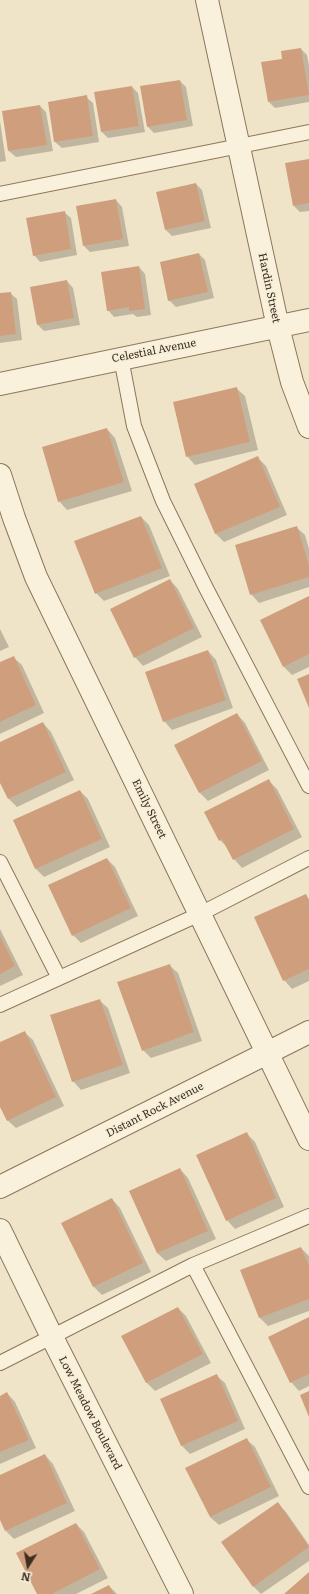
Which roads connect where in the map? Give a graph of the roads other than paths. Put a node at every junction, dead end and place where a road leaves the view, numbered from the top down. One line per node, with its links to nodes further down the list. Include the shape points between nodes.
1 (207, 0): 3 (street, Hardin Street)
2 (309, 132): 3 (lane)
3 (239, 146): 4 (lane); 6 (street, Hardin Street)
4 (0, 194)
5 (309, 320): 6 (street, Celestial Avenue)
6 (278, 327): 7 (street, Celestial Avenue); 9 (street, Hardin Street, via 292,382)
7 (121, 358): 8 (street, Celestial Avenue); 11 (lane, via 134,426 163,501)
8 (0, 384)
9 (309, 427)
10 (0, 475): 14 (street, Emily Street, via 36,577)
11 (309, 786)
12 (309, 858): 14 (lane)
13 (0, 862): 15 (lane)
14 (200, 914): 15 (lane); 18 (street, Emily Street)
15 (59, 978): 16 (lane)
16 (0, 1005)
17 (309, 1032): 18 (street, Distant Rock Avenue)
18 (268, 1053): 19 (street, Emily Street); 20 (street, Distant Rock Avenue)
19 (309, 1139)
20 (0, 1188)
21 (309, 1216): 23 (lane)
22 (0, 1230): 24 (street, Low Meadow Boulevard)
23 (193, 1265): 24 (lane); 26 (lane)
24 (52, 1337): 25 (lane); 27 (street, Low Meadow Boulevard)
25 (0, 1363)
26 (309, 1486)
27 (182, 1594)

